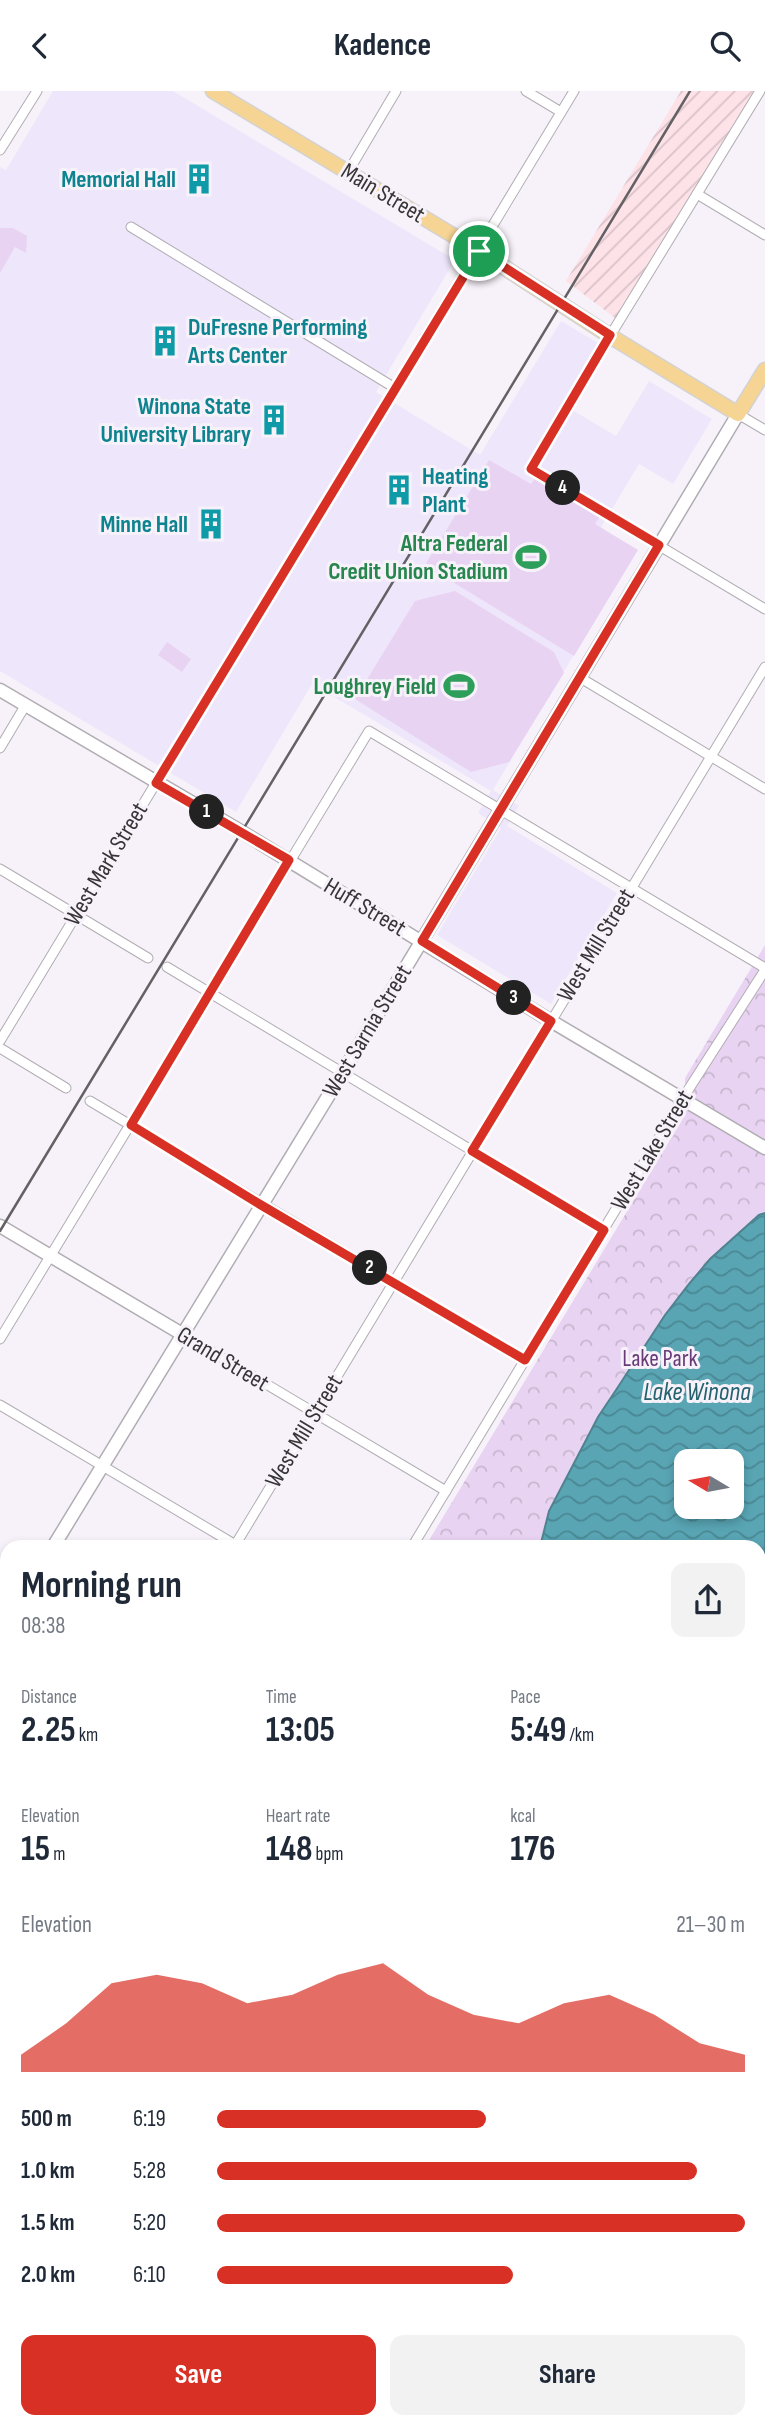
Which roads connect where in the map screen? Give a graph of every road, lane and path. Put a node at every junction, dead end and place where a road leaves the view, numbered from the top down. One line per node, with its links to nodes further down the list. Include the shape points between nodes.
1 (37, 91): 8 (street)
2 (214, 91): 9 (main road, Main Street)
3 (396, 91): 9 (street)
4 (526, 91): 7 (street)
5 (574, 91): 7 (street, West Mark Street)
6 (760, 91): 10 (street)
7 (561, 112): 13 (street, West Mark Street)
8 (0, 149)
9 (348, 172): 13 (main road, Main Street)
10 (697, 194): 12 (street); 14 (street)
11 (131, 227): 16 (street)
12 (765, 235)
13 (479, 251): 14 (main road, Main Street); 16 (street, West Mark Street)
14 (610, 335): 17 (main road, Main Street); 19 (street, via 531,469)
15 (765, 370): 17 (main road, West Sarnia Street)
16 (395, 388): 27 (street, West Mark Street)
17 (738, 414): 18 (street, Main Street); 19 (street, West Sarnia Street)
18 (765, 430)
19 (659, 545): 20 (street); 22 (street, West Sarnia Street)
20 (765, 609)
21 (765, 667): 26 (street, West Mill Street)
22 (579, 677): 26 (street); 29 (street, West Sarnia Street)
23 (0, 690): 24 (street, Huff Street)
24 (25, 706): 25 (street); 27 (street, Huff Street)
25 (0, 748)
26 (710, 756): 28 (street); 32 (street, West Mill Street)
27 (156, 783): 30 (street, Huff Street); 33 (street, West Mark Street)
28 (765, 789)
29 (501, 808): 30 (street, via 369,731); 32 (street); 34 (street, West Sarnia Street)
30 (289, 860): 34 (street, Huff Street); 38 (street)
31 (0, 869): 33 (street)
32 (631, 887): 37 (street); 39 (street, West Mill Street)
33 (76, 915): 35 (street); 40 (street, West Mark Street)
34 (422, 941): 39 (street, Huff Street); 42 (street, West Sarnia Street)
35 (149, 958)
36 (167, 967): 38 (street)
37 (765, 969): 44 (street, West Lake Street)
38 (209, 994): 42 (street); 46 (street)
39 (551, 1021): 44 (street, Huff Street); 48 (street, West Mill Street)
40 (0, 1041)
41 (0, 1048): 43 (street)
42 (342, 1072): 48 (street); 49 (street, West Sarnia Street)
43 (66, 1088)
44 (683, 1098): 47 (street, Huff Street); 51 (street, West Lake Street)
45 (90, 1101): 46 (street)
46 (131, 1125): 49 (street); 52 (street)
47 (765, 1148)
48 (472, 1151): 51 (street); 53 (street, West Mill Street)
49 (261, 1205): 53 (street); 54 (street, West Sarnia Street)
50 (0, 1226): 52 (street, Grand Street)
51 (604, 1230): 56 (street, West Lake Street)
52 (51, 1256): 54 (street, Grand Street); 55 (street)
53 (395, 1282): 56 (street); 58 (street, West Mill Street)
54 (182, 1334): 58 (street, Grand Street); 59 (street, West Sarnia Street)
55 (0, 1339)
56 (525, 1360): 60 (street, West Lake Street)
57 (0, 1405): 59 (street)
58 (314, 1413): 60 (street, Grand Street); 63 (street, West Mill Street)
59 (103, 1466): 61 (street, West Sarnia Street); 62 (street)
60 (446, 1491): 64 (street, West Lake Street)
61 (57, 1540)
62 (226, 1540)
63 (240, 1540)
64 (416, 1540)

